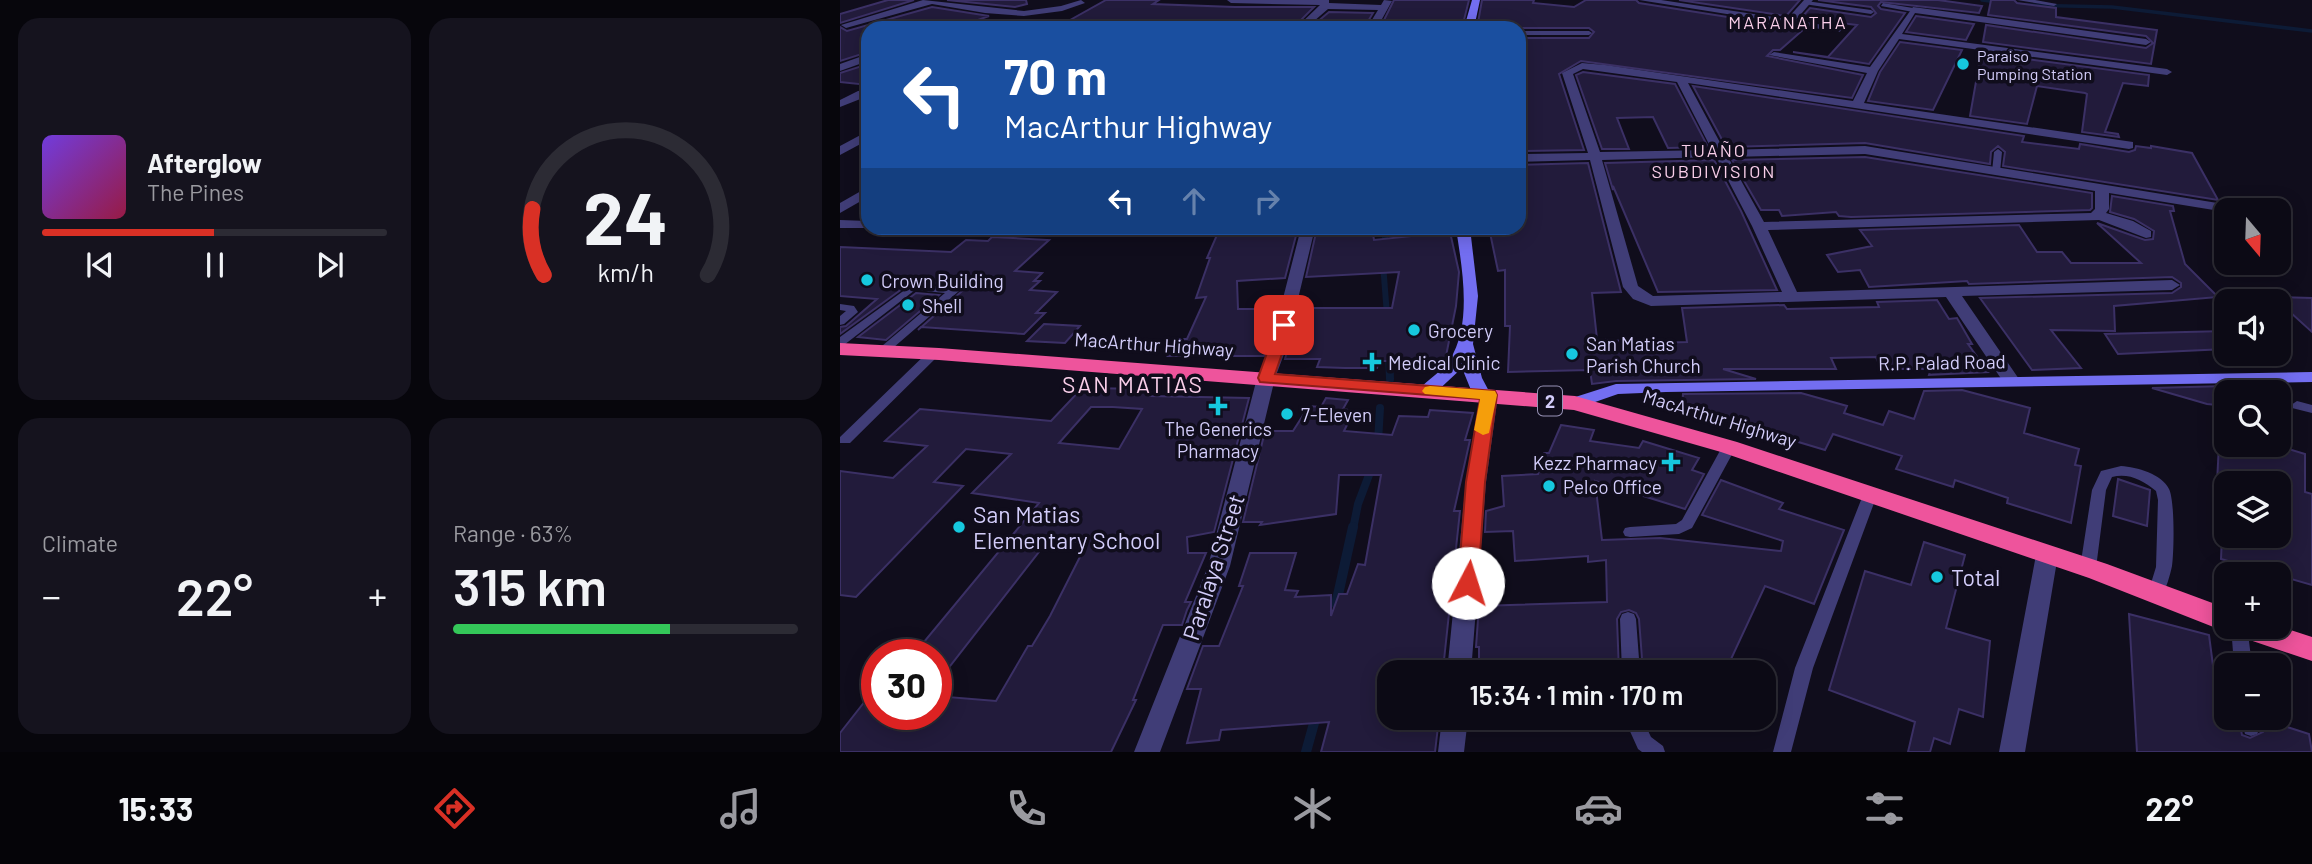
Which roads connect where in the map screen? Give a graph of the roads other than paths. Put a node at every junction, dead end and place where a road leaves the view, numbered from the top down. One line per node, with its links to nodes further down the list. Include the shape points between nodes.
1 (932, 0): 7 (street, via 984,11 1048,13); 18 (street)
2 (1231, 0): 8 (street)
3 (1476, 0): 16 (street)
4 (1643, 0): 17 (street)
5 (2020, 0): 10 (lane)
6 (1808, 2): 13 (lane); 17 (street)
7 (1082, 3)
8 (1325, 3): 9 (street); 14 (street)
9 (1387, 4): 15 (street)
10 (2054, 4)
11 (1883, 5): 12 (lane)
12 (1913, 10): 23 (street); 24 (street)
13 (1871, 12)
14 (1308, 21)
15 (1376, 21)
16 (1471, 21)
17 (1789, 22): 20 (street)
18 (843, 24): 19 (street)
19 (861, 28)
20 (1839, 29)
21 (1526, 33): 22 (lane)
22 (1589, 33)
23 (1897, 36): 28 (street); 29 (street)
24 (2146, 42)
25 (1774, 55): 28 (street)
26 (861, 59): 27 (street)
27 (843, 65)
28 (1873, 71): 33 (street)
29 (2167, 72)
30 (1681, 80): 33 (street); 37 (street); 39 (street, via 1590,66 1567,73)
31 (861, 94): 32 (street)
32 (840, 104)
33 (1857, 105): 35 (street)
34 (861, 139): 36 (street)
35 (2129, 145)
36 (840, 151)
37 (1718, 151): 39 (street); 41 (street, via 1865,150); 49 (street)
38 (1998, 152): 41 (lane)
39 (1595, 155): 40 (street); 55 (street, via 1631,286 1639,296 1651,301)
40 (1526, 158)
41 (1996, 172): 42 (street)
42 (2102, 189): 44 (street); 46 (street)
43 (861, 196): 45 (street)
44 (2214, 207)
45 (840, 209)
46 (2098, 215): 49 (street); 50 (street)
47 (840, 224): 48 (street)
48 (861, 225)
49 (1759, 226): 55 (street)
50 (2146, 233)
51 (1306, 235): 63 (street, Paralaya Street, via 1278,349)
52 (1464, 235): 58 (street, via 1470,296)
53 (2172, 285): 54 (street)
54 (1951, 292): 55 (street); 64 (street)
55 (1791, 296)
56 (840, 307): 57 (lane, via 852,312)
57 (840, 323)
58 (1465, 344): 65 (street, via 1458,361); 66 (street, via 1473,378)
59 (840, 346): 60 (highway, MacArthur Highway / 2); 60 (lane, via 914,287 954,291)
60 (882, 351): 61 (highway, MacArthur Highway / 2)
61 (934, 354): 63 (highway, MacArthur Highway / 2); 70 (lane)
62 (2312, 377): 64 (street, R.P. Palad Road)
63 (1266, 378): 65 (highway, MacArthur Highway / 2); 85 (street, Paralaya Street, via 1219,566)
64 (2012, 382): 67 (street, R.P. Palad Road, via 1616,389)
65 (1427, 391): 66 (highway, MacArthur Highway / 2)
66 (1486, 395): 67 (highway, MacArthur Highway / 2); 81 (street)
67 (1575, 403): 71 (highway, MacArthur Highway / 2)
68 (2297, 405): 69 (lane)
69 (2312, 409)
70 (845, 440)
71 (1729, 447): 72 (highway, MacArthur Highway / 2); 73 (lane, via 1687,524 1679,529)
72 (1871, 495): 74 (highway, MacArthur Highway / 2); 88 (lane, via 1804,668)
73 (1630, 532)
74 (2047, 555): 75 (highway, MacArthur Highway / 2); 89 (street)
75 (2088, 568): 76 (highway, MacArthur Highway / 2); 76 (lane, via 2099,490 2106,474 2117,469 2137,472 2162,489 2165,500 2164,567)
76 (2155, 593): 77 (highway, MacArthur Highway / 2)
77 (2214, 616)
78 (1628, 619): 82 (lane)
79 (2281, 639): 80 (highway)
80 (2312, 649)
81 (1460, 660)
82 (1630, 660)
83 (1454, 730): 86 (street)
84 (1638, 730): 87 (lane, via 1644,743)
85 (1147, 752)
86 (1451, 752)
87 (1656, 752)
88 (1782, 752)
89 (2012, 752)

